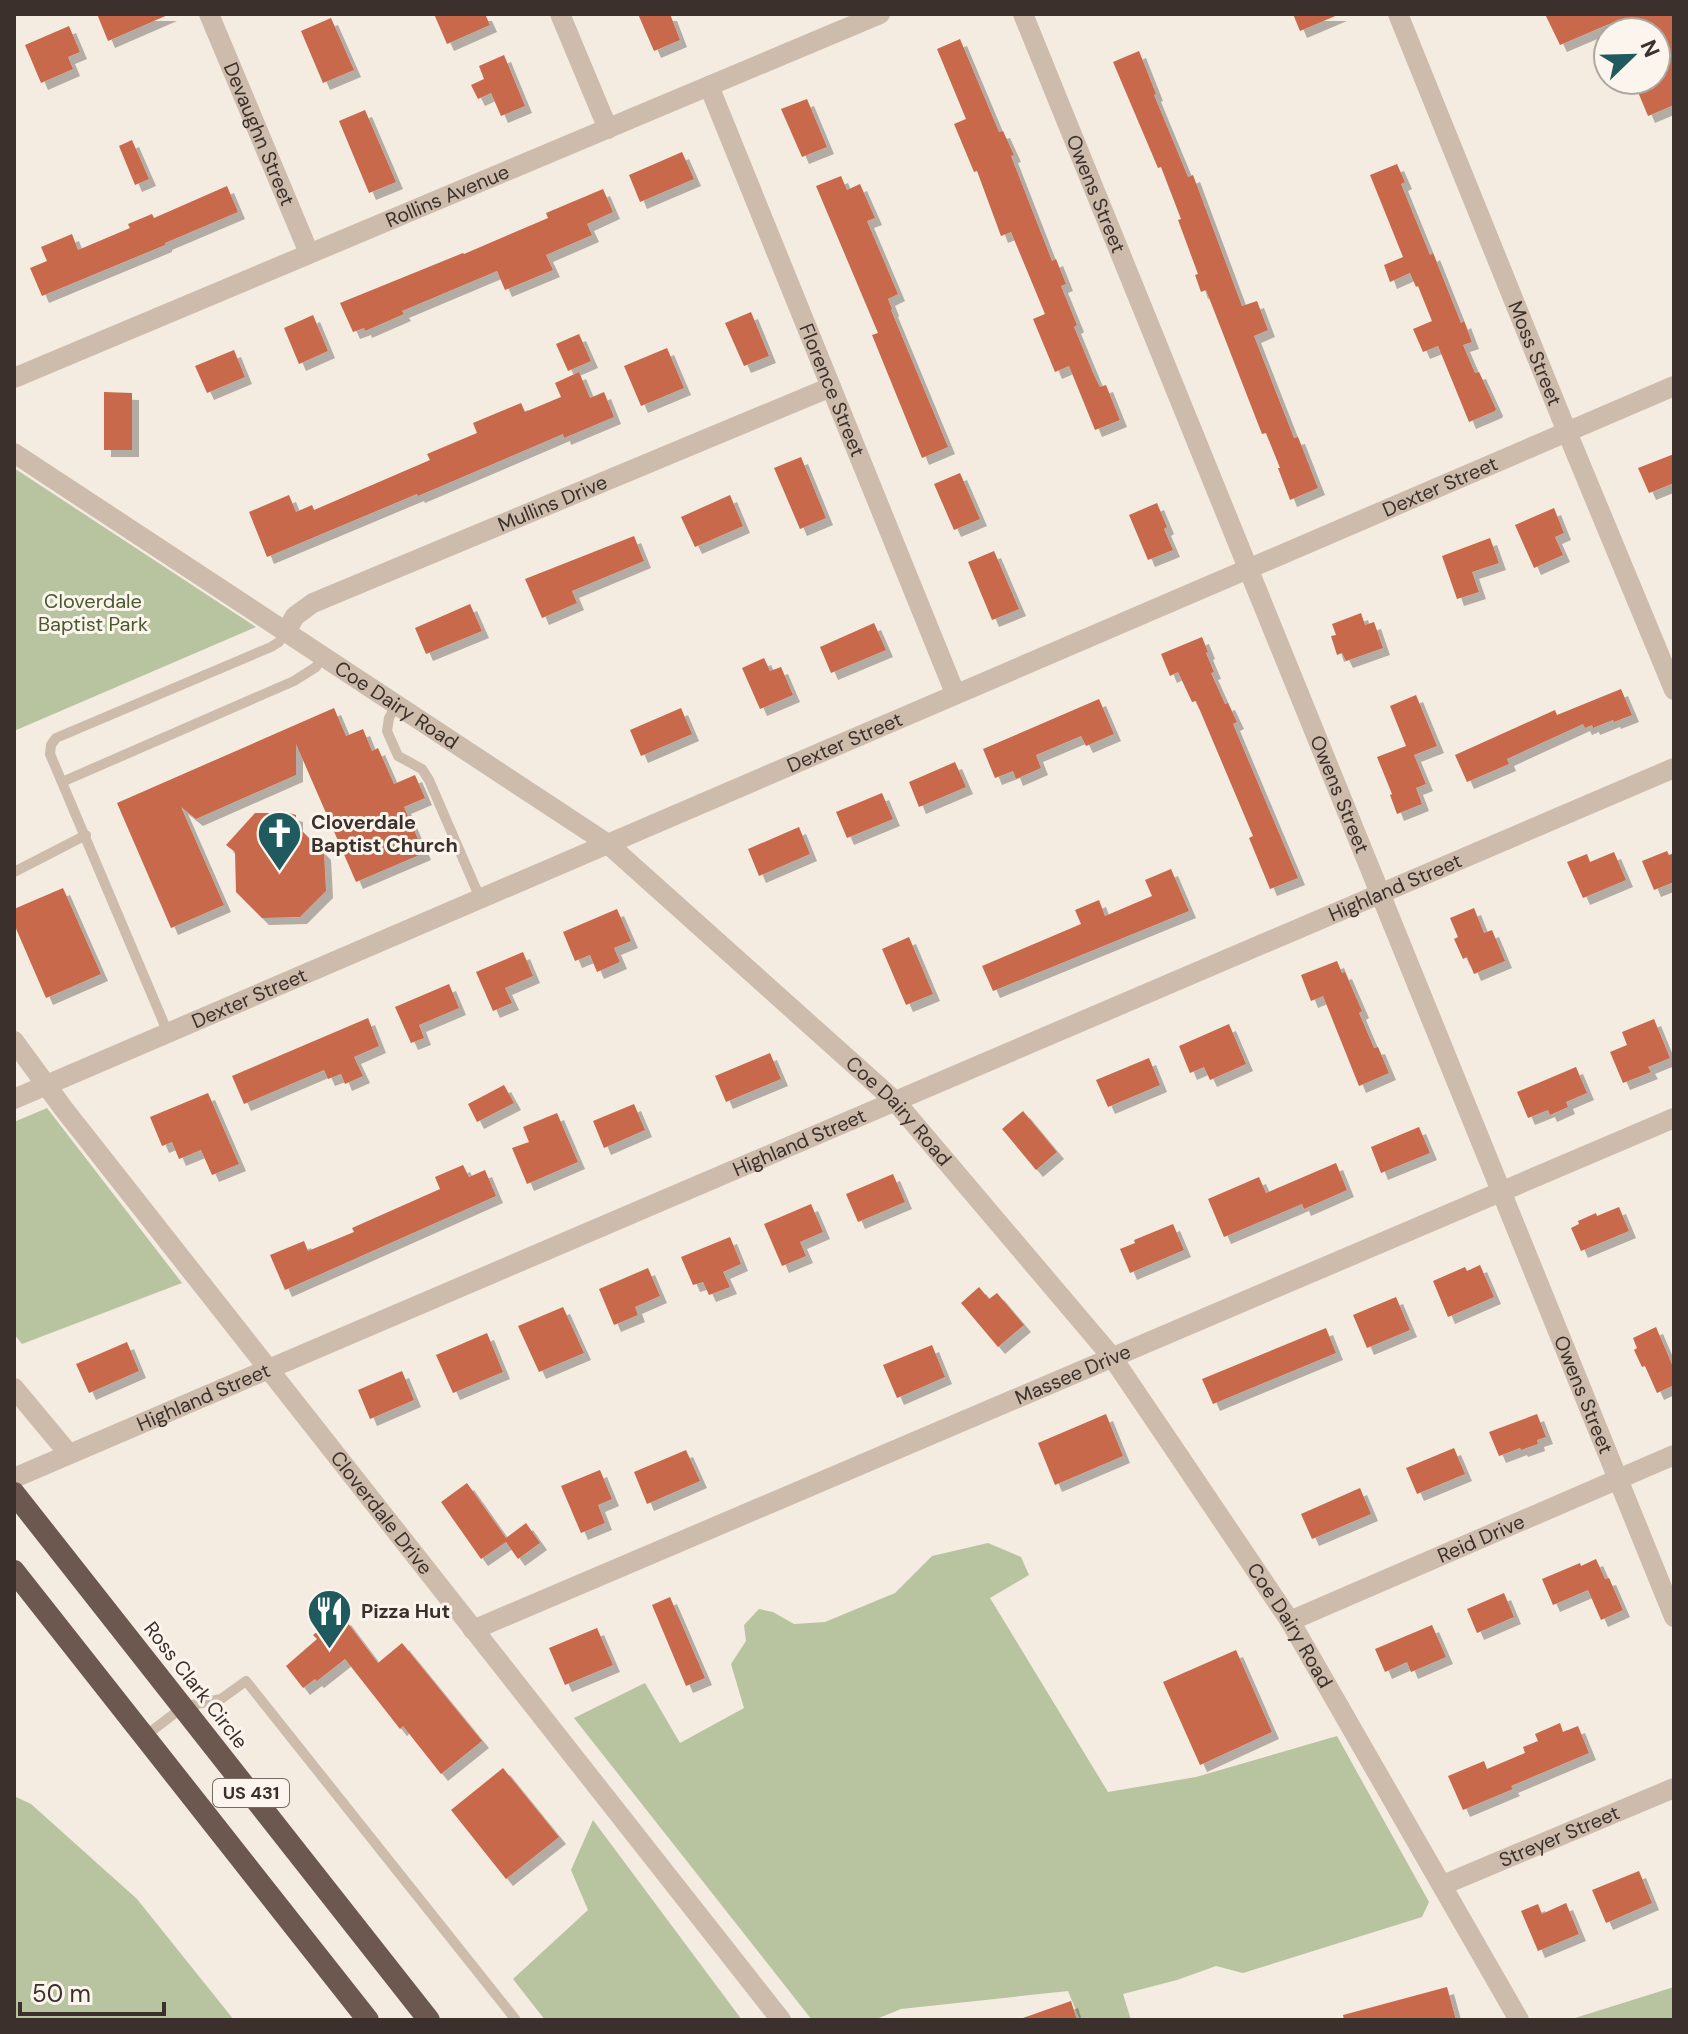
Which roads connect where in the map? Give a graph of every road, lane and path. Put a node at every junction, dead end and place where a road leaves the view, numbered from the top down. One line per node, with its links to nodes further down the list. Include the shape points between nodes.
1 (209, 14): 8 (street, Devaughn Street)
2 (560, 14): 7 (street)
3 (880, 14): 6 (street, Rollins Avenue)
4 (1023, 14): 14 (street, Owens Street)
5 (1398, 14): 12 (street, Moss Street)
6 (709, 86): 7 (street, Rollins Avenue); 11 (street, Florence Street)
7 (608, 129): 8 (street, Rollins Avenue)
8 (309, 253): 9 (street, Rollins Avenue)
9 (14, 378)
10 (1674, 386): 12 (street, Dexter Street)
11 (831, 387): 15 (street, Mullins Drive, via 313,603 295,616); 18 (street, Florence Street)
12 (1567, 432): 14 (street, Dexter Street); 17 (street, Moss Street)
13 (14, 453): 15 (street, Coe Dairy Road)
14 (1248, 568): 18 (street, Dexter Street); 25 (street, Owens Street)
15 (286, 632): 16 (street, Coe Dairy Road); 21 (lane, via 271,647 56,738 50,754)
16 (323, 656): 19 (street, Coe Dairy Road); 21 (lane, via 294,681)
17 (1674, 690)
18 (955, 693): 23 (street, Dexter Street)
19 (397, 704): 23 (street, Coe Dairy Road); 26 (lane, via 387,731 398,756 422,769 429,780)
20 (1674, 768): 25 (street, Highland Street)
21 (62, 782): 22 (lane)
22 (86, 835): 24 (lane); 27 (lane)
23 (608, 844): 26 (street, Dexter Street); 31 (street, Coe Dairy Road)
24 (14, 872)
25 (1380, 894): 31 (street, Highland Street); 33 (street, Owens Street)
26 (480, 898): 27 (street, Dexter Street)
27 (168, 1033): 29 (street, Dexter Street)
28 (14, 1041): 29 (street, Cloverdale Drive)
29 (45, 1085): 30 (street, Dexter Street); 35 (street, Cloverdale Drive)
30 (14, 1099)
31 (895, 1101): 34 (street, Coe Dairy Road); 35 (street, Highland Street)
32 (1674, 1118): 33 (street, Massee Drive)
33 (1501, 1192): 34 (street, Massee Drive); 40 (street, Owens Street)
34 (1112, 1357): 44 (street, Coe Dairy Road); 45 (street, Massee Drive)
35 (267, 1369): 37 (street, Highland Street); 45 (street, Cloverdale Drive)
36 (14, 1388): 37 (street)
37 (69, 1454): 39 (street, Highland Street)
38 (1674, 1455): 40 (street, Reid Drive)
39 (14, 1478)
40 (1618, 1479): 43 (street, Owens Street); 44 (street, Reid Drive)
41 (14, 1493): 46 (highway, Ross Clark Circle / US 431)
42 (14, 1571): 47 (highway, US 431)
43 (1674, 1617)
44 (1290, 1621): 49 (street, Coe Dairy Road)
45 (473, 1630): 53 (street, Cloverdale Drive)
46 (183, 1707): 47 (lane); 51 (highway, Ross Clark Circle / US 431); 52 (lane, via 221,1699 246,1681)
47 (145, 1737): 50 (highway, US 431)
48 (1674, 1788): 49 (street, Streyer Street)
49 (1443, 1885): 54 (street, Coe Dairy Road)
50 (368, 2020)
51 (429, 2020)
52 (516, 2020)
53 (781, 2020)
54 (1519, 2020)

